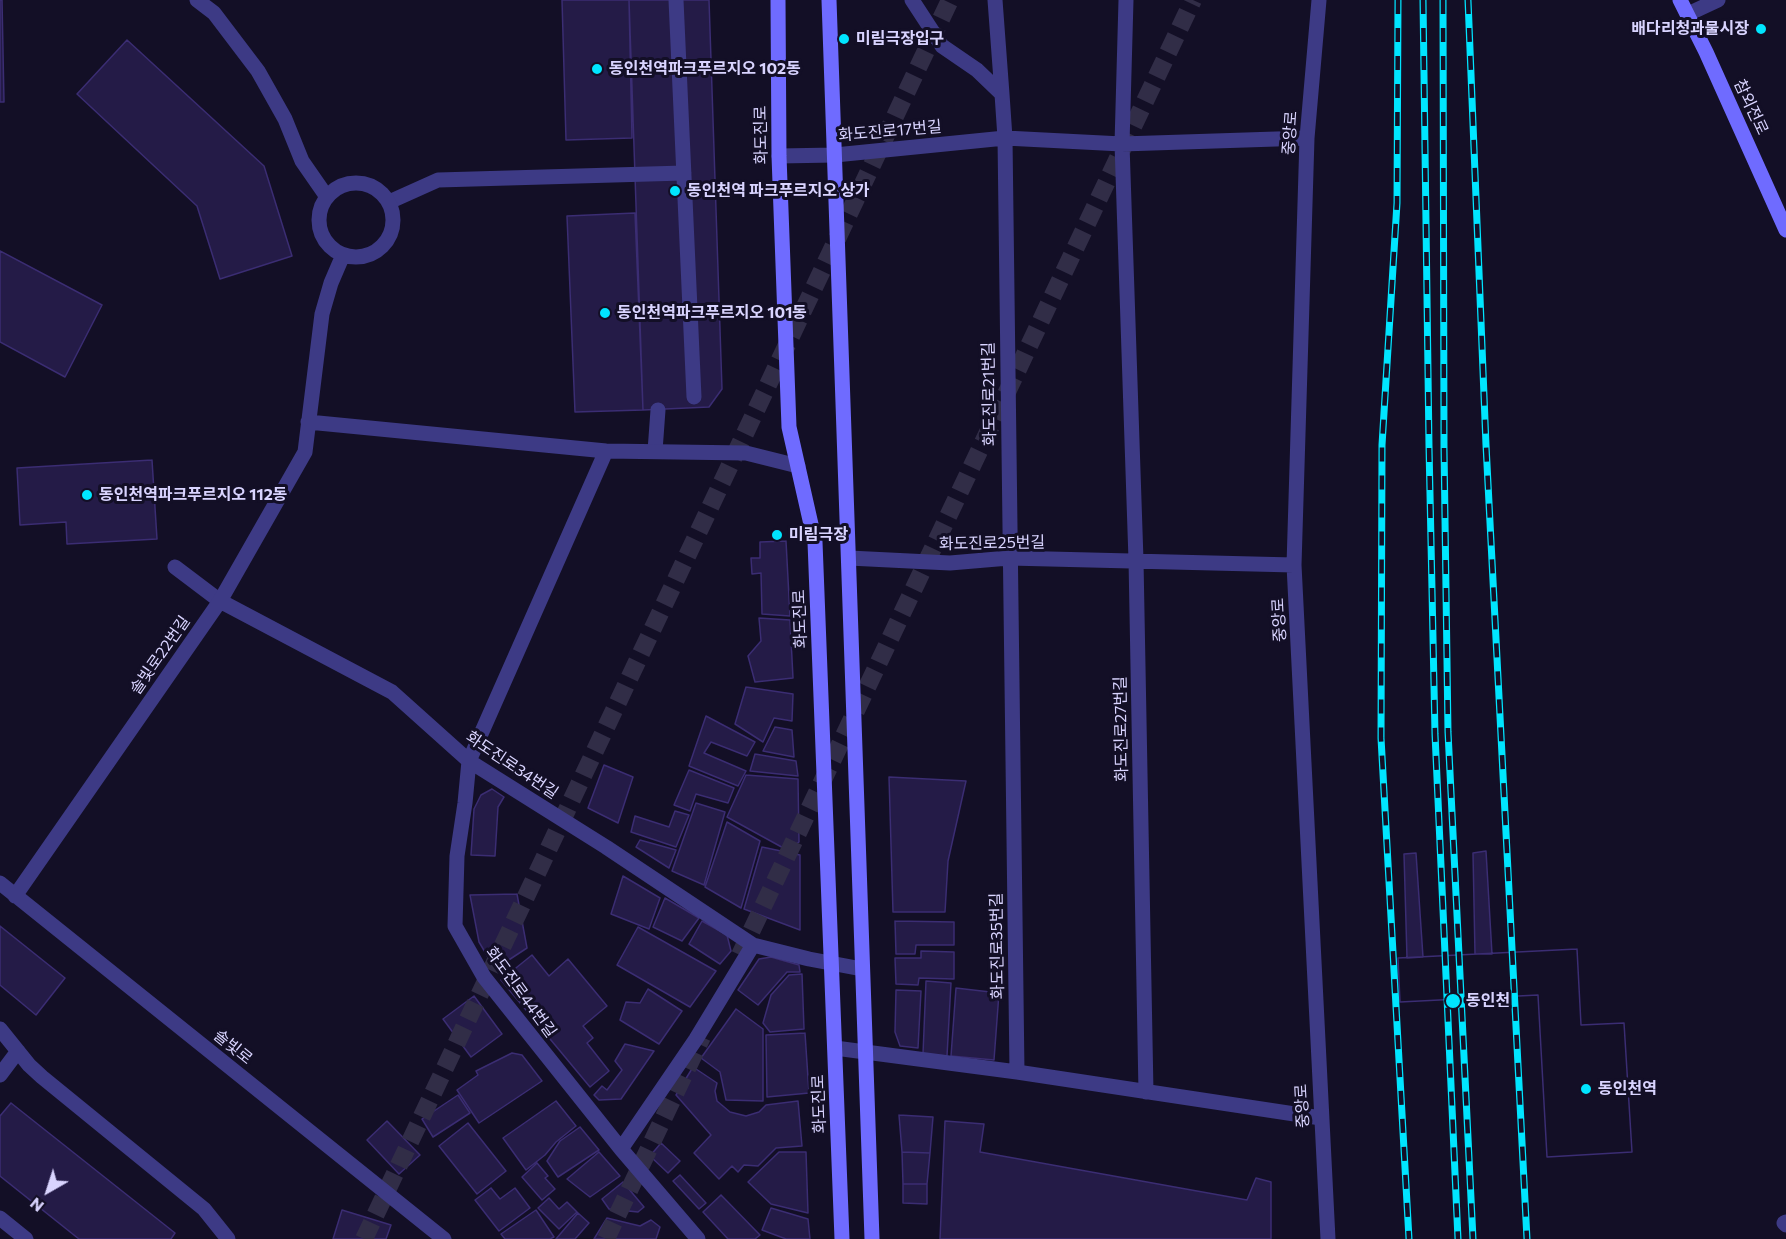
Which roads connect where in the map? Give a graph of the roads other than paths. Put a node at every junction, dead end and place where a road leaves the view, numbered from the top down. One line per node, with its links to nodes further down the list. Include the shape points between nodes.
1 (197, 0): 19 (street, via 214,13 258,71 285,119 302,161)
2 (676, 0): 18 (street)
3 (778, 0): 17 (street, 화도진로)
4 (829, 0): 16 (street)
5 (912, 0): 12 (street, via 942,46 977,70)
6 (995, 0): 12 (street)
7 (1125, 0): 15 (street)
8 (1319, 0): 14 (street, 중앙로)
9 (1680, 0): 11 (street, 참외전로)
10 (1718, 0): 11 (street)
11 (1688, 14): 21 (street, 참외전로)
12 (1002, 94): 13 (street)
13 (1005, 138): 15 (street, 화도진로17번길); 16 (street, 화도진로17번길); 30 (street, 화도진로21번길)
14 (1307, 138): 15 (street, 화도진로17번길); 32 (street, 중앙로)
15 (1122, 144): 31 (street)
16 (835, 155): 17 (street, 화도진로17번길); 29 (street)
17 (779, 156): 28 (street, 화도진로, via 789,427)
18 (684, 173): 20 (street, via 438,180); 23 (street)
19 (327, 197): 20 (street, via 336,188 358,183 370,185); 22 (street, via 321,207 320,230 325,241)
20 (389, 202): 22 (street, via 393,227 380,249 369,255)
21 (1786, 230)
22 (343, 255): 25 (street, 솔빛로22번길, via 322,314)
23 (694, 397)
24 (658, 410): 27 (street)
25 (308, 422): 26 (street); 34 (street, 솔빛로22번길, via 305,452)
26 (606, 451): 27 (street); 35 (street, 화도진로44번길)
27 (655, 451): 28 (street, via 746,453)
28 (798, 466): 40 (street, 화도진로, via 815,542)
29 (849, 558): 30 (street, 화도진로25번길, via 950,563); 41 (street)
30 (1009, 558): 31 (street, 화도진로25번길); 36 (street, 화도진로21번길)
31 (1136, 560): 32 (street, 화도진로25번길); 48 (street, 화도진로27번길)
32 (1294, 565): 49 (street, 중앙로)
33 (175, 567): 34 (street, 화도진로34번길)
34 (220, 601): 35 (street, 화도진로34번길, via 393,692); 38 (street, 솔빛로22번길)
35 (469, 761): 39 (street, 화도진로34번길); 50 (street, 화도진로44번길, via 456,856 455,926 484,977)
36 (1013, 818): 46 (street, 화도진로35번길)
37 (0, 883): 38 (street, 솔빛로)
38 (15, 896): 55 (street, 솔빛로)
39 (753, 945): 40 (street, 화도진로34번길); 50 (street, via 696,1039)
40 (832, 963): 41 (street, 화도진로34번길); 43 (street, 화도진로)
41 (862, 969): 45 (street)
42 (0, 1029): 44 (street)
43 (835, 1048): 45 (street); 56 (street, 화도진로)
44 (18, 1051): 47 (street); 54 (street, via 42,1077 204,1209)
45 (865, 1052): 46 (street); 57 (street)
46 (1017, 1072): 48 (street)
47 (0, 1075)
48 (1146, 1092): 49 (street)
49 (1320, 1118): 58 (street, 중앙로)
50 (621, 1149): 52 (street, 화도진로44번길)
51 (0, 1218): 53 (street)
52 (693, 1237)
53 (26, 1239)
54 (228, 1239)
55 (444, 1239)
56 (842, 1239)
57 (872, 1239)
58 (1328, 1239)

